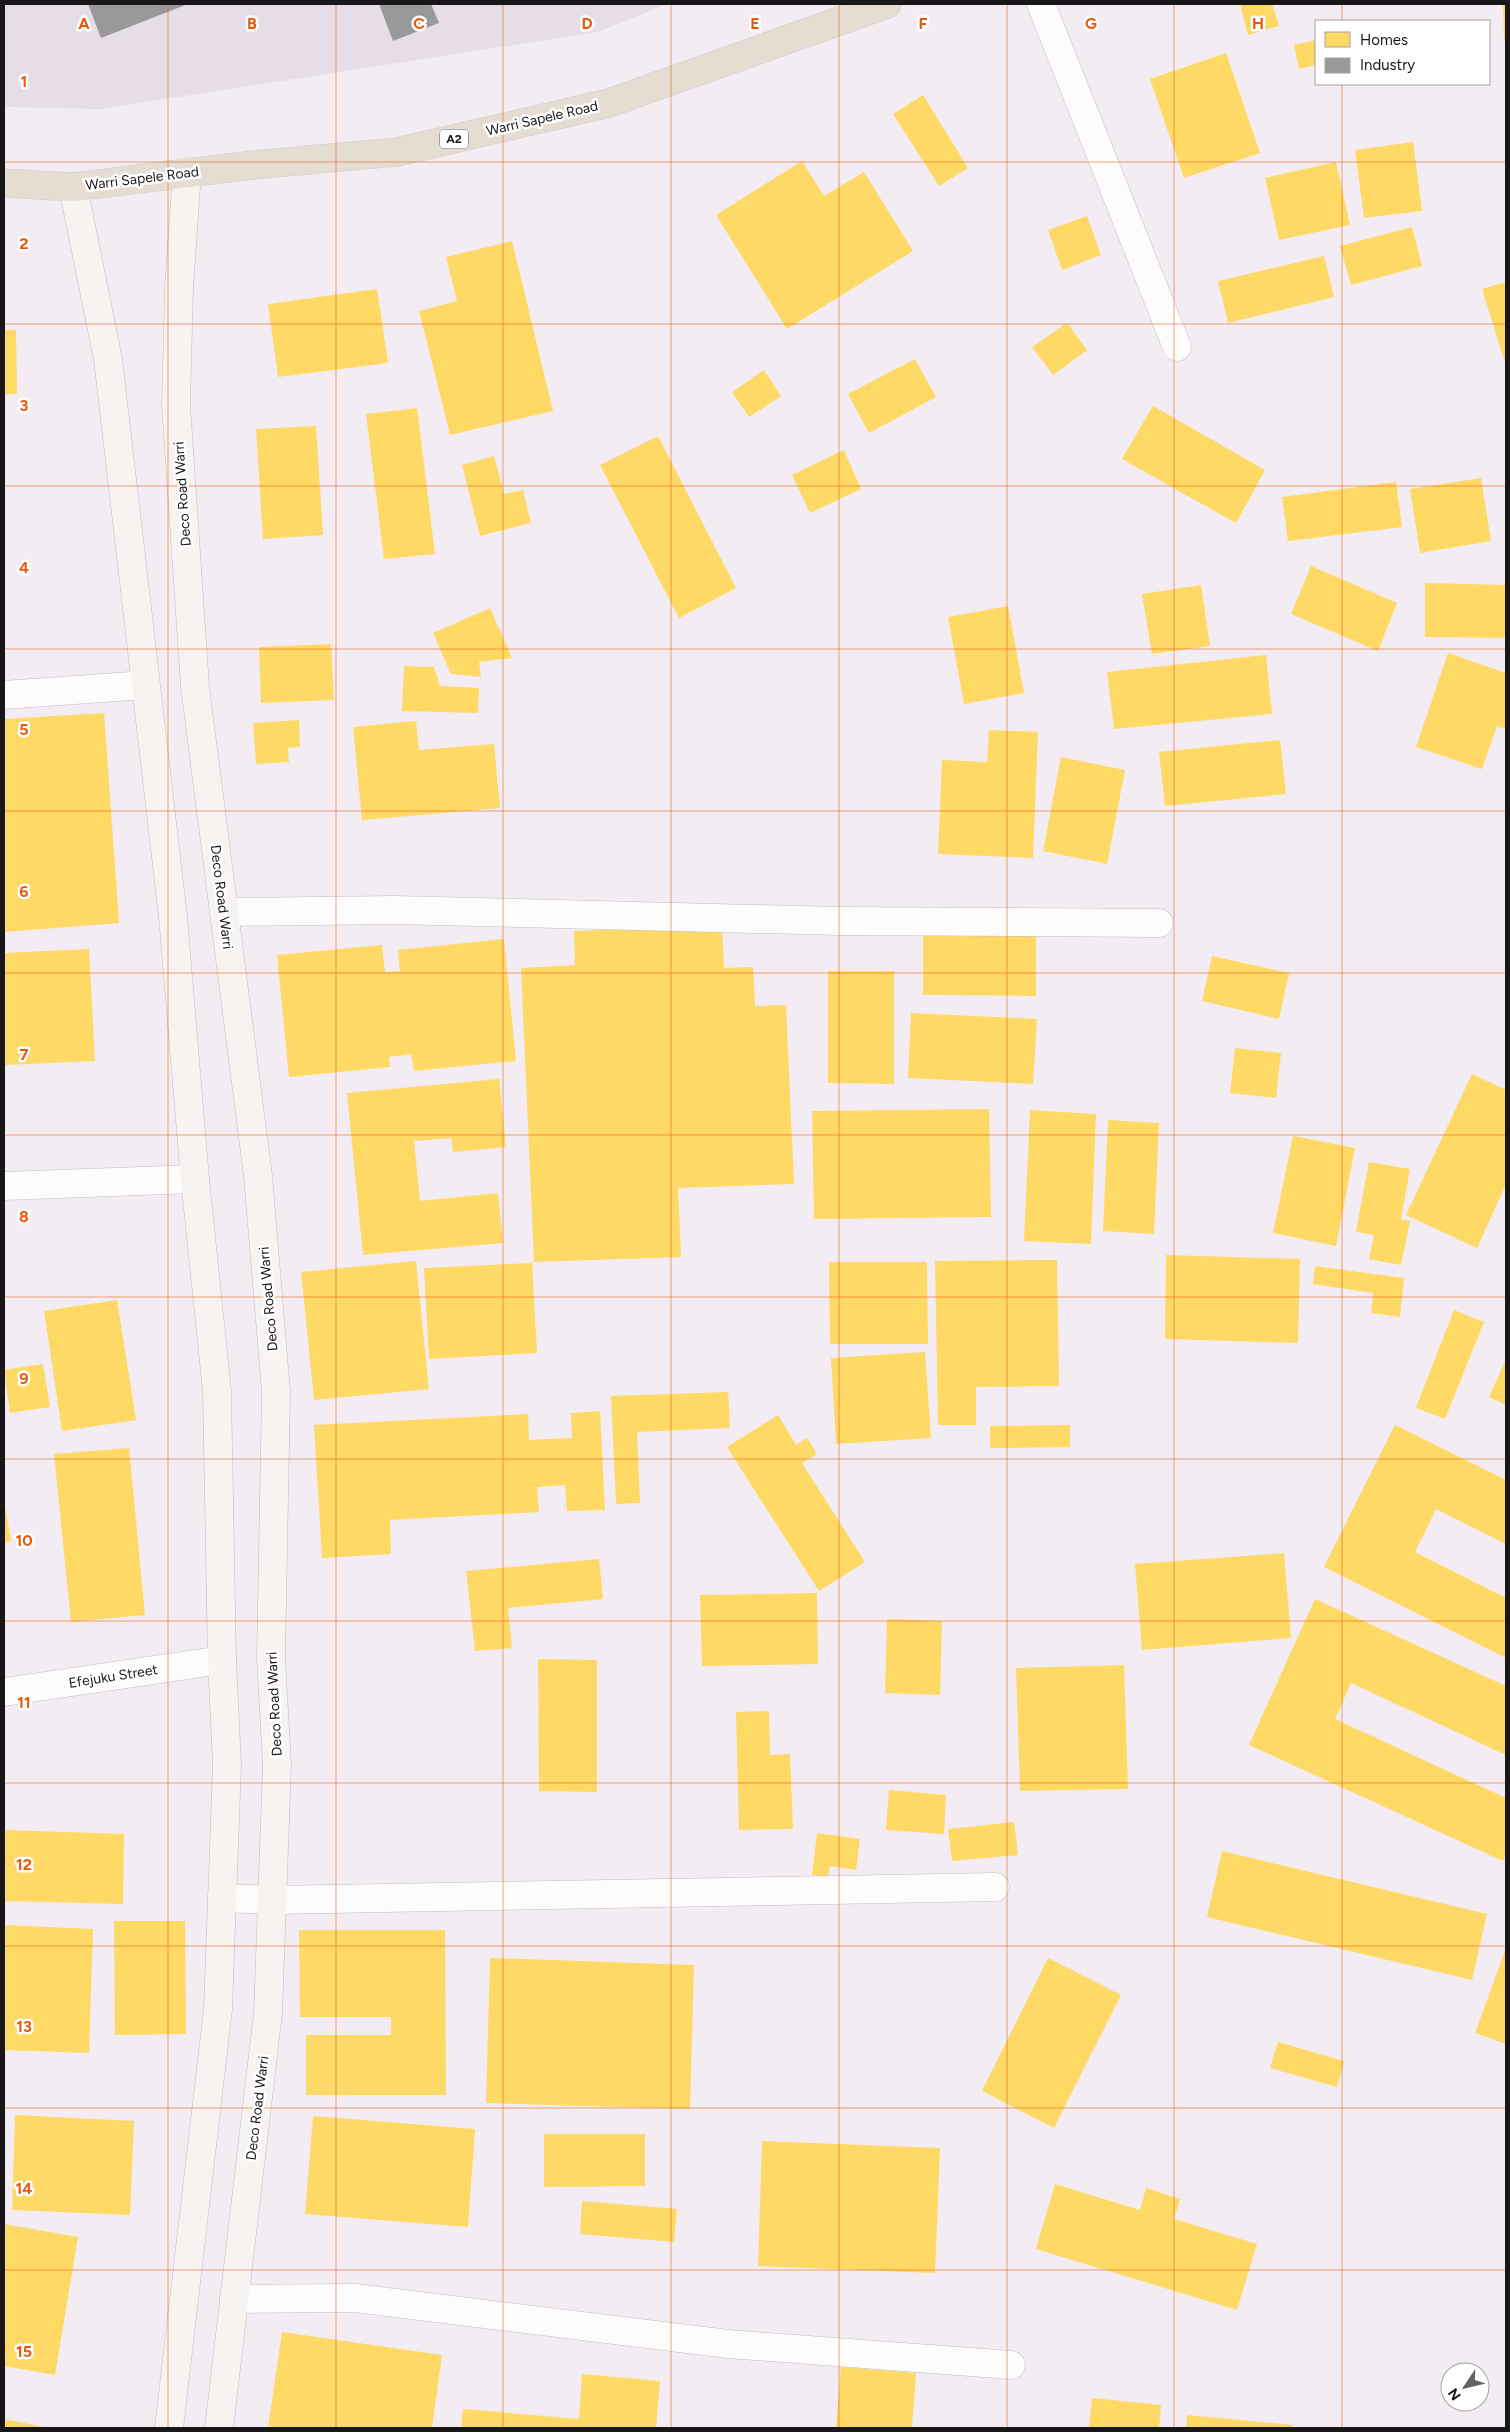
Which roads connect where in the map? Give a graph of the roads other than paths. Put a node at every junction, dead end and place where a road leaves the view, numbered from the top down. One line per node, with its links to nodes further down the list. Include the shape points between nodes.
1 (887, 4): 3 (highway, Warri Sapele Road / A2, via 609,103 397,152)
2 (1040, 4): 6 (street)
3 (188, 172): 5 (highway, Warri Sapele Road / A2); 9 (main road, Deco Road Warri, via 179,288 176,405 195,687)
4 (4, 183): 5 (highway, Warri Sapele Road / A2)
5 (73, 187): 7 (main road, via 108,359)
6 (1177, 347)
7 (145, 685): 8 (street); 11 (main road, via 174,917)
8 (4, 695)
9 (224, 912): 10 (street, via 394,910); 17 (main road, Deco Road Warri, via 258,1176 276,1392 271,1658 277,1764)
10 (1159, 923)
11 (195, 1179): 12 (street); 13 (main road, via 217,1391)
12 (4, 1186)
13 (222, 1660): 14 (street, Efejuku Street); 16 (main road, via 227,1764)
14 (4, 1692)
15 (995, 1887): 17 (street)
16 (222, 1898): 17 (street); 20 (main road, via 218,2009)
17 (272, 1900): 18 (main road, Deco Road Warri, via 268,2013)
18 (234, 2299): 19 (street, via 355,2298 728,2344); 21 (main road, Deco Road Warri)
19 (1011, 2365)
20 (169, 2428)
21 (219, 2428)

